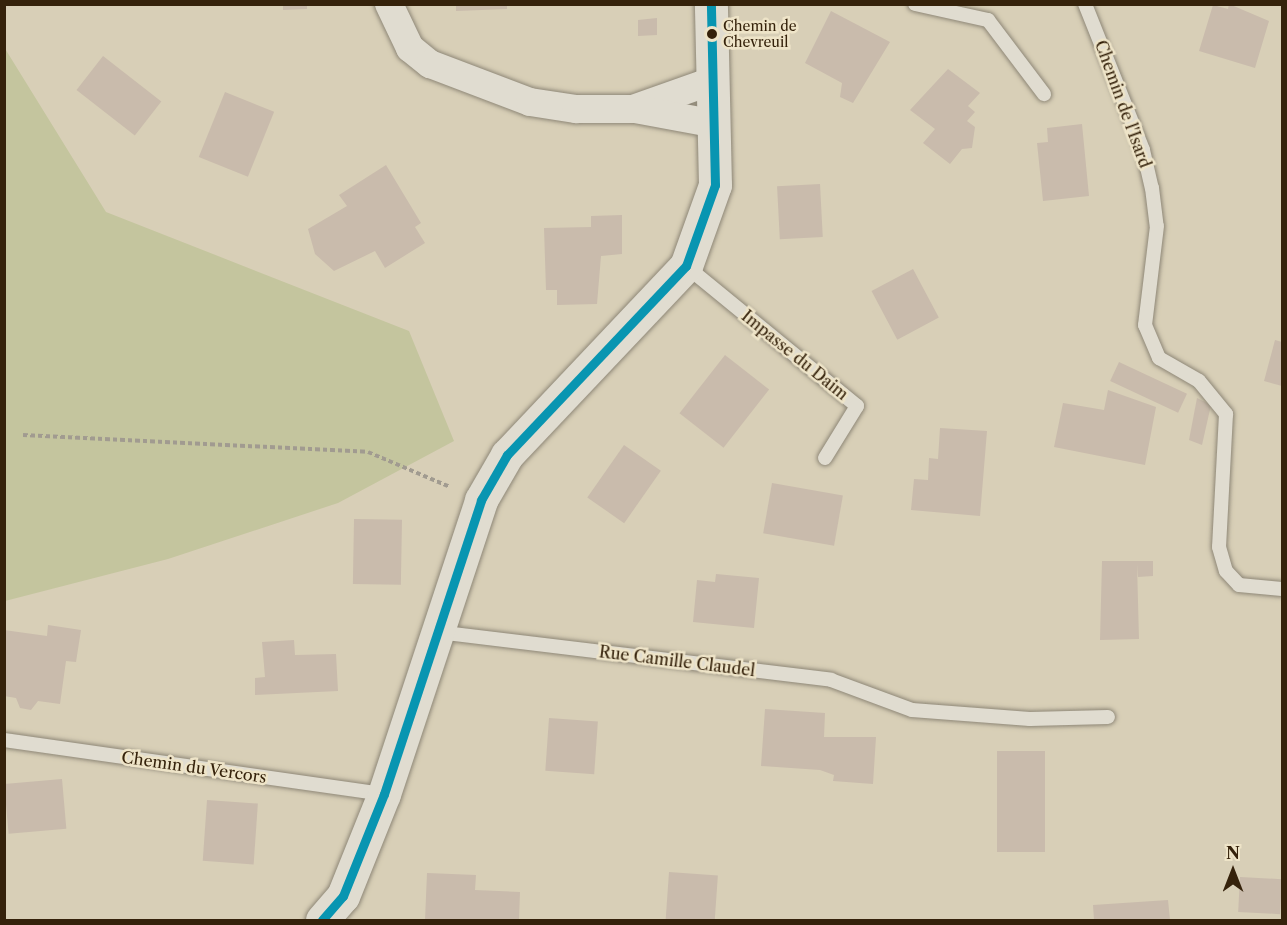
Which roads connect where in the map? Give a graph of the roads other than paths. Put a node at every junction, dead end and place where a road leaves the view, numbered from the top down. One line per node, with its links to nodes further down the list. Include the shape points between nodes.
1 (389, 4): 7 (street, via 410,48 462,80 530,102 576,110)
2 (711, 4): 5 (street)
3 (915, 4): 6 (lane, via 988,20)
4 (1085, 4): 11 (lane, Chemin de l'Isard, via 1143,150 1152,188 1157,226 1144,325 1159,357 1199,381 1226,414 1219,547 1226,571 1239,585)
5 (709, 82): 7 (street); 8 (street)
6 (1044, 94)
7 (633, 109): 8 (street)
8 (711, 123): 9 (street, via 715,185)
9 (686, 266): 10 (lane, Impasse du Daim, via 857,406); 12 (street, via 507,455 481,500)
10 (825, 458)
11 (1282, 589)
12 (437, 632): 13 (lane, Rue Camille Claudel, via 831,680 912,710 1030,719); 15 (street)
13 (1108, 717)
14 (4, 740): 15 (lane, Chemin du Vercors)
15 (384, 794): 16 (street, via 343,896)
16 (322, 921)

